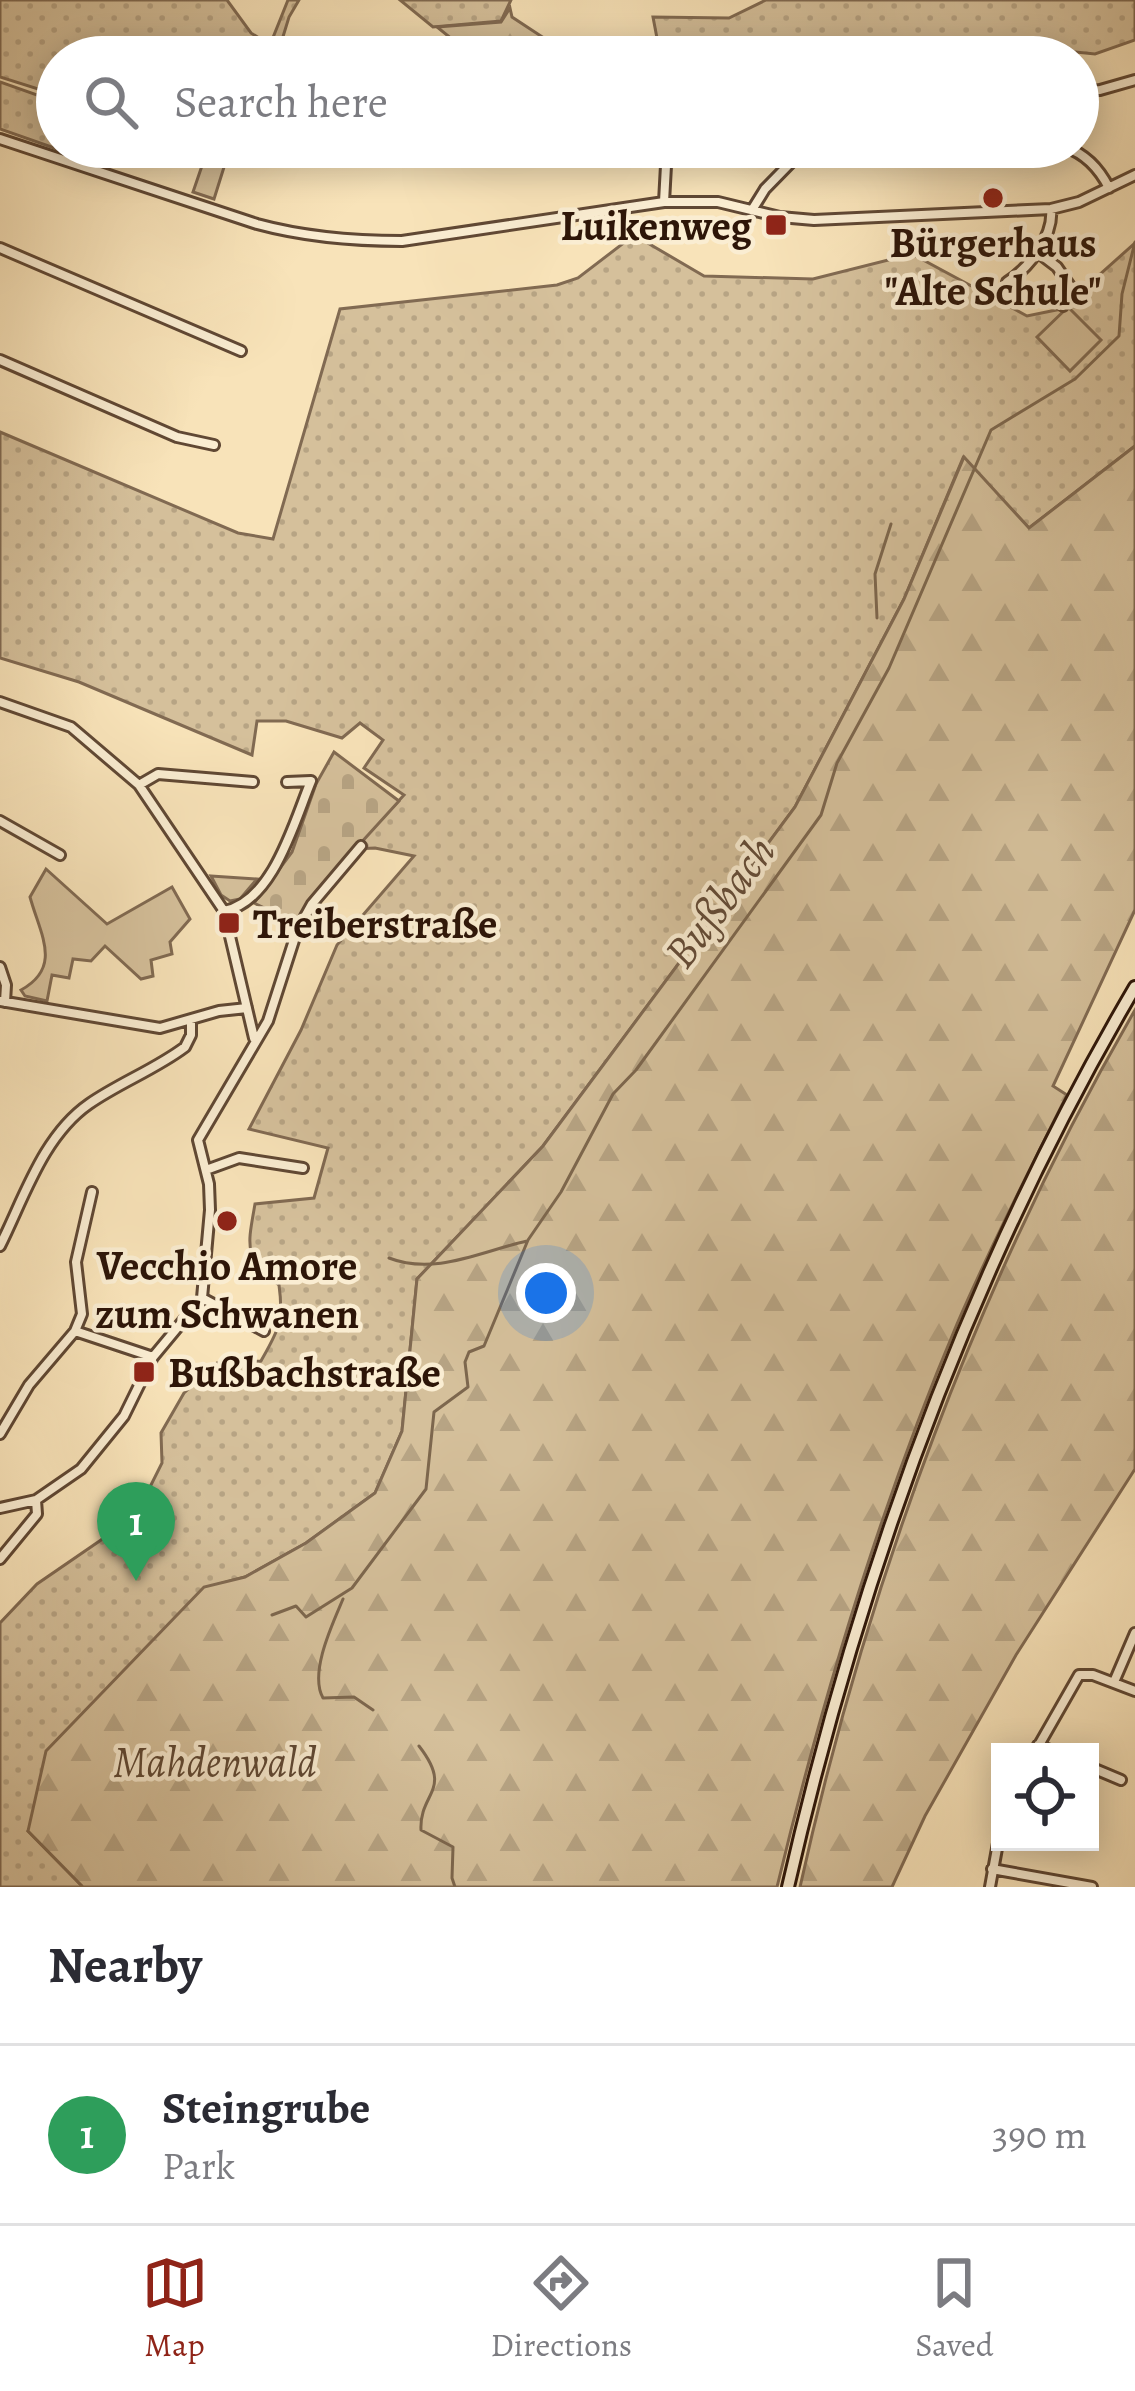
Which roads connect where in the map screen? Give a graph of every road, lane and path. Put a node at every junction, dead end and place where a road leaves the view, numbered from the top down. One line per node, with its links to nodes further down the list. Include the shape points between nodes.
1 (1135, 80): 2 (street)
2 (1099, 90)
3 (0, 139): 4 (street)
4 (36, 151)
5 (85, 168): 11 (street, via 224,215 328,238 402,241)
6 (666, 168): 11 (street)
7 (786, 168): 13 (street)
8 (1097, 168): 10 (street)
9 (1135, 175): 10 (street)
10 (1109, 188): 12 (street)
11 (664, 202): 13 (street)
12 (1051, 209): 13 (street, via 814,220); 15 (street, via 1051,230)
13 (752, 210)
14 (0, 248): 18 (street)
15 (1036, 251): 16 (street); 17 (street, via 1070,286)
16 (1007, 282)
17 (1063, 306)
18 (241, 351)
19 (0, 361): 20 (street)
20 (196, 441): 21 (street); 22 (street)
21 (214, 445)
22 (194, 453)
23 (0, 702): 26 (street, via 70,727)
24 (253, 782): 26 (street, via 158,774)
25 (287, 782): 30 (street, via 311,781 287,848 244,905)
26 (140, 785): 30 (street)
27 (0, 821): 29 (street)
28 (361, 846): 36 (street, via 297,931 268,1021)
29 (60, 855)
30 (224, 911): 34 (street)
31 (0, 967): 33 (street)
32 (1135, 987): 57 (main road, via 1015,1220 932,1412 844,1670)
33 (2, 1004): 35 (street, via 160,1028)
34 (247, 1008): 35 (street); 36 (street)
35 (191, 1021): 40 (street, via 185,1047 67,1125)
36 (254, 1039): 38 (street, via 198,1140)
37 (303, 1168): 38 (street, via 238,1158)
38 (206, 1171): 41 (street)
39 (92, 1192): 42 (street, via 76,1262)
40 (0, 1246)
41 (202, 1298): 43 (street); 44 (street)
42 (76, 1330): 44 (street); 45 (street)
43 (264, 1331)
44 (153, 1357): 46 (street, via 102,1447)
45 (0, 1434)
46 (36, 1500): 47 (street); 48 (street, via 38,1514)
47 (0, 1508)
48 (0, 1559)
49 (1135, 1633): 50 (street)
50 (1114, 1682): 51 (street); 52 (street, via 1079,1675)
51 (1135, 1691)
52 (1039, 1743)
53 (1099, 1771): 54 (street)
54 (1121, 1780)
55 (996, 1851): 56 (street)
56 (992, 1869): 58 (street); 59 (street)
57 (788, 1887)
58 (990, 1887)
59 (1092, 1887)

